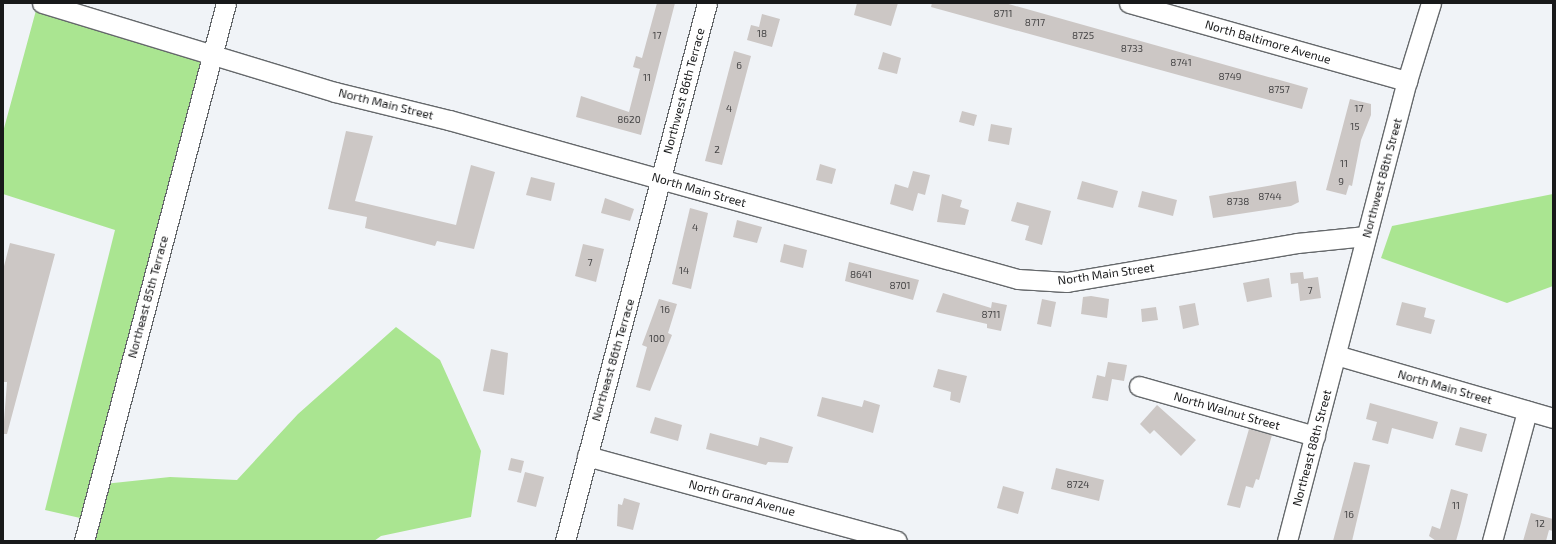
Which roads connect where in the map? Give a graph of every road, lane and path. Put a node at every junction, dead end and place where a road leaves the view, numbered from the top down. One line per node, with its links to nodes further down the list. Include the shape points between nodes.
1 (42, 3): 6 (street, North Main Street)
2 (226, 3): 6 (street, Northeast 85th Terrace)
3 (707, 3): 8 (street, Northwest 86th Terrace)
4 (1129, 3): 7 (street, North Baltimore Avenue)
5 (1431, 3): 7 (street, Northwest 88th Street)
6 (212, 54): 8 (street, North Main Street, via 335,92); 16 (street, Northeast 85th Terrace)
7 (1407, 81): 9 (street, Northwest 88th Street)
8 (660, 179): 9 (street, North Main Street, via 1039,282 1067,282 1296,243); 15 (street, Northeast 86th Terrace)
9 (1366, 236): 10 (street, Northwest 88th Street)
10 (1336, 355): 12 (street, North Main Street); 14 (street, Northeast 88th Street)
11 (1139, 386): 14 (street, North Walnut Street)
12 (1527, 411): 13 (street, North Main Street); 20 (street)
13 (1553, 418)
14 (1315, 436): 19 (street, Northeast 88th Street)
15 (587, 456): 17 (street, Northeast 86th Terrace); 18 (street, North Grand Avenue)
16 (84, 541)
17 (565, 541)
18 (897, 541)
19 (1287, 541)
20 (1492, 541)

